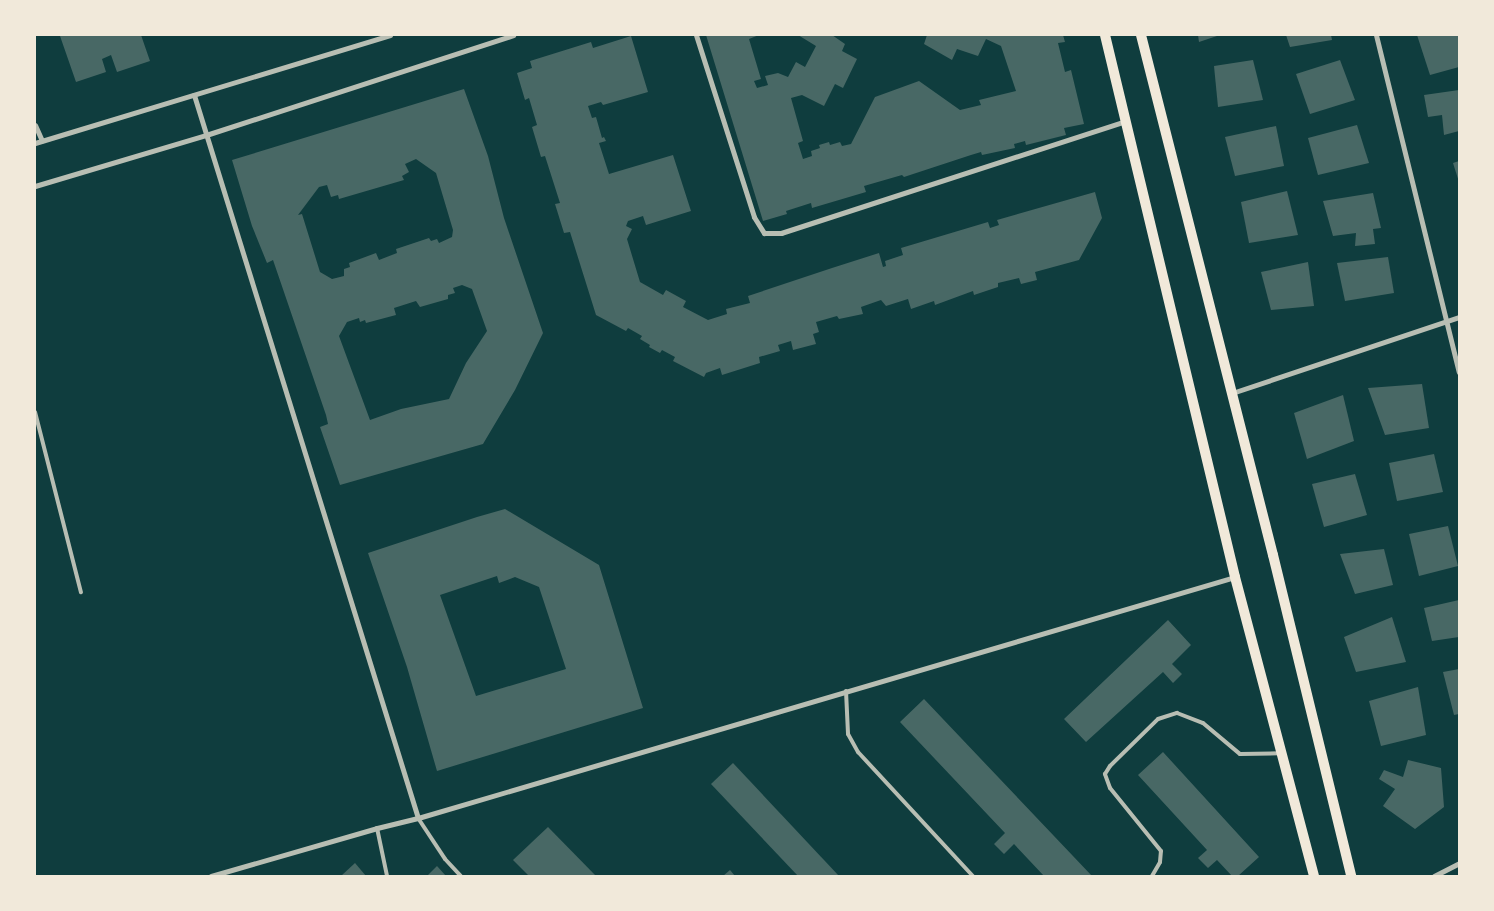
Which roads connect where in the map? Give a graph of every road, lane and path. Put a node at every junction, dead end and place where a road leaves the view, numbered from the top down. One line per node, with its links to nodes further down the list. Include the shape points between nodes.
1 (390, 35): 7 (street)
2 (513, 35): 10 (street)
3 (696, 35): 8 (street, via 754,217 764,234 781,232)
4 (1105, 35): 8 (main road)
5 (1141, 35): 17 (main road)
6 (1376, 35): 15 (street)
7 (194, 95): 10 (street); 11 (street)
8 (1126, 121): 19 (main road)
9 (35, 125): 11 (street)
10 (206, 135): 13 (street); 23 (street)
11 (42, 141): 12 (street)
12 (35, 144)
13 (35, 186)
14 (1459, 317): 15 (street)
15 (1446, 320): 16 (street); 17 (street)
16 (1459, 372)
17 (1231, 393): 32 (main road)
18 (35, 412): 20 (lane)
19 (1235, 578): 21 (street); 22 (main road)
20 (81, 592)
21 (846, 691): 23 (street); 29 (lane, via 848,734 858,752)
22 (1282, 754): 30 (lane, via 1240,754 1203,723 1177,713 1158,719 1105,774 1110,788 1161,851 1160,862); 31 (main road)
23 (418, 818): 24 (street); 28 (lane, via 445,859)
24 (376, 828): 26 (street); 27 (lane)
25 (1459, 864): 33 (street)
26 (211, 876)
27 (387, 876)
28 (461, 876)
29 (973, 876)
30 (1152, 876)
31 (1314, 876)
32 (1351, 876)
33 (1434, 876)

